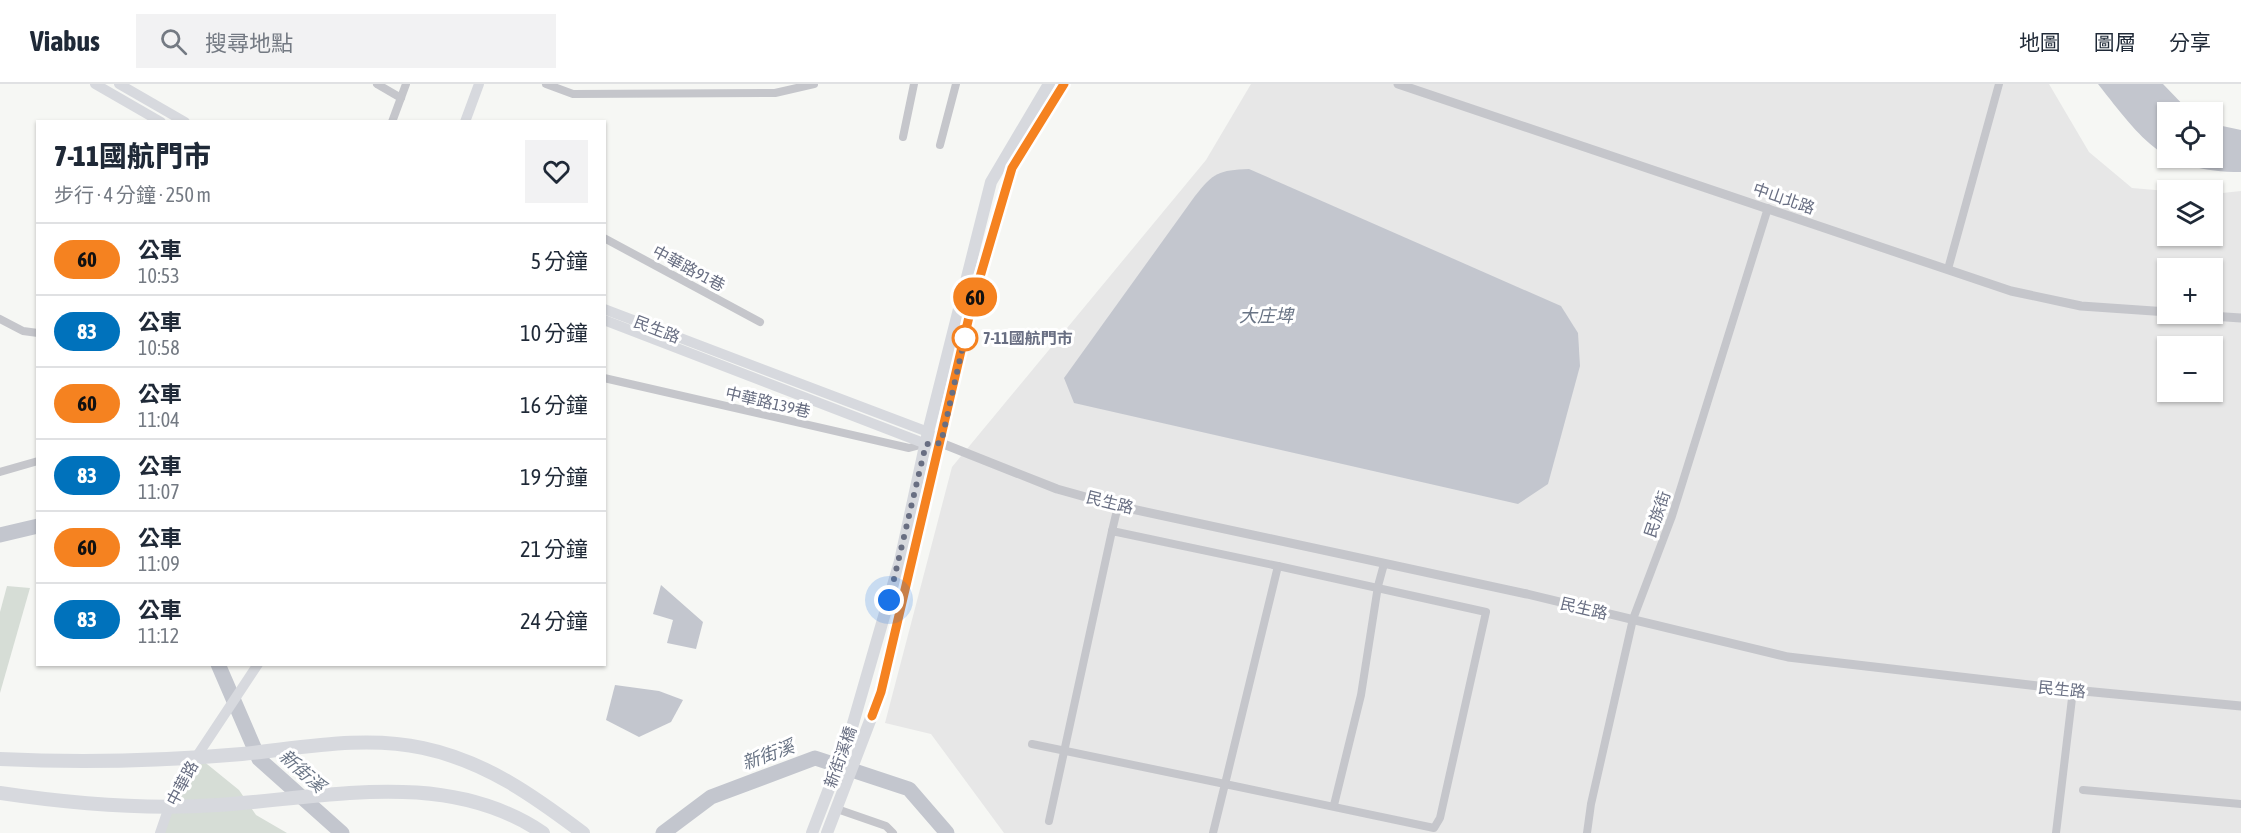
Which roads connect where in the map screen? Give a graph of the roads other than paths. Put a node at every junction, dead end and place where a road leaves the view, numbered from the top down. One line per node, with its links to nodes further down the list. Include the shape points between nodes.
1 (94, 84): 16 (main road)
2 (119, 84): 17 (main road)
3 (377, 84): 15 (street)
4 (405, 84): 15 (street)
5 (479, 84): 19 (main road)
6 (546, 84): 14 (street)
7 (814, 84): 14 (street, via 776,93 573,94)
8 (914, 84): 20 (street)
9 (956, 84): 21 (street)
10 (1049, 84): 34 (main road, 新街溪橋, via 991,182)
11 (1064, 84): 35 (main road, 新街溪橋, via 1012,168 972,304)
12 (1398, 84): 22 (street, 中山北路)
13 (2000, 84): 24 (street)
14 (562, 87)
15 (402, 98): 18 (street)
16 (157, 120)
17 (181, 120)
18 (393, 120)
19 (466, 120)
20 (903, 137)
21 (940, 145)
22 (1768, 208): 24 (street, 中山北路); 43 (street, 民族街, via 1672,516)
23 (606, 239): 31 (street, 中華路91巷)
24 (1948, 269): 26 (street, 中山北路, via 2011,291 2080,306)
25 (606, 310): 34 (main road, 民生路)
26 (2157, 311)
27 (2223, 317): 28 (street)
28 (2241, 318)
29 (0, 319): 32 (street, via 23,331)
30 (606, 321): 34 (main road, 民生路)
31 (760, 322)
32 (36, 333)
33 (606, 378): 34 (street, 中華路139巷, via 909,448)
34 (927, 438): 35 (main road, 民生路); 60 (main road, 新街溪橋, via 900,561 858,707)
35 (941, 443): 38 (street, 民生路, via 1057,489); 55 (main road, 新街溪橋, via 881,692)
36 (36, 461): 37 (street)
37 (0, 472)
38 (1118, 506): 39 (street); 40 (street, 民生路)
39 (1112, 531): 41 (street); 48 (street)
40 (1384, 564): 42 (street); 43 (street, 民生路)
41 (1278, 566): 42 (street); 50 (street)
42 (1378, 586): 54 (street, via 1360,695); 54 (street, via 1486,612 1440,818 1434,828)
43 (1633, 619): 45 (street, 民生路, via 1788,657); 64 (street, 民族街)
44 (256, 667): 57 (main road, 中華路, via 172,798)
45 (2073, 690): 46 (street, 民生路); 65 (street)
46 (2241, 706)
47 (1032, 744): 48 (street)
48 (1064, 749): 50 (street); 56 (street)
49 (0, 759): 59 (highway, via 172,758 349,743 423,748 482,767 531,795)
50 (1225, 784): 54 (street); 63 (street)
51 (2083, 790): 53 (street)
52 (0, 793): 58 (highway, via 133,807 219,805 396,790 488,807)
53 (2241, 804)
54 (1334, 805)
55 (837, 810): 61 (main road, 新街溪橋); 62 (street, via 886,826)
56 (1049, 821)
57 (160, 833)
58 (543, 833)
59 (583, 833)
60 (812, 833)
61 (828, 833)
62 (892, 833)
63 (1213, 833)
64 (1587, 833)
65 (2056, 833)

